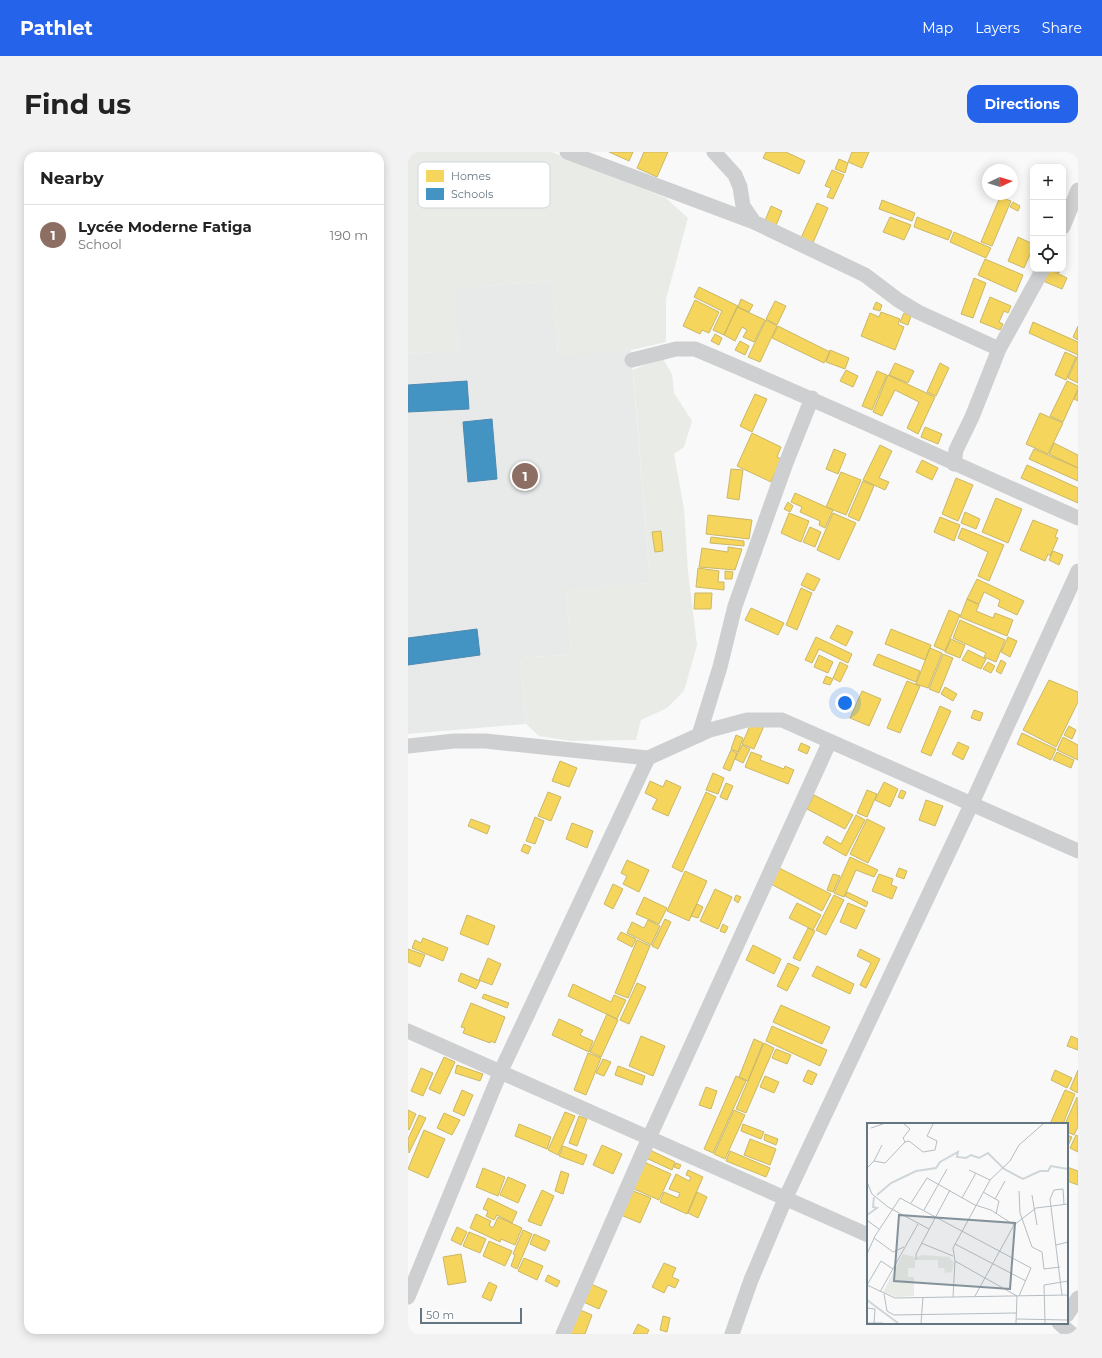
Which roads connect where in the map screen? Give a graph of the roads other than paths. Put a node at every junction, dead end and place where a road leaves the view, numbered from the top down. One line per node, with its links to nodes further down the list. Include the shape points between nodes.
1 (567, 152): 5 (street)
2 (714, 152): 5 (street, via 735,175 743,206)
3 (1078, 190): 4 (street)
4 (1066, 220)
5 (754, 222): 7 (street, via 865,275 918,312)
6 (1041, 272): 7 (street)
7 (999, 349): 10 (street, via 956,450)
8 (632, 360): 9 (street, via 676,349 695,349)
9 (812, 398): 10 (street); 13 (street, via 735,606)
10 (954, 464): 11 (street)
11 (1078, 518)
12 (1078, 571): 17 (street)
13 (699, 735): 14 (street, via 747,720 782,720); 16 (street)
14 (830, 741): 17 (street); 21 (street)
15 (408, 746): 16 (street, via 454,741 485,741)
16 (648, 758): 20 (street)
17 (972, 803): 18 (street); 22 (street)
18 (1078, 851)
19 (408, 1031): 20 (street)
20 (500, 1073): 21 (street); 24 (street)
21 (649, 1138): 22 (street); 27 (street)
22 (786, 1197): 23 (street); 28 (street, via 750,1280)
23 (867, 1235)
24 (408, 1297)
25 (1078, 1298): 26 (street)
26 (1068, 1317)
27 (563, 1334)
28 (732, 1334)

